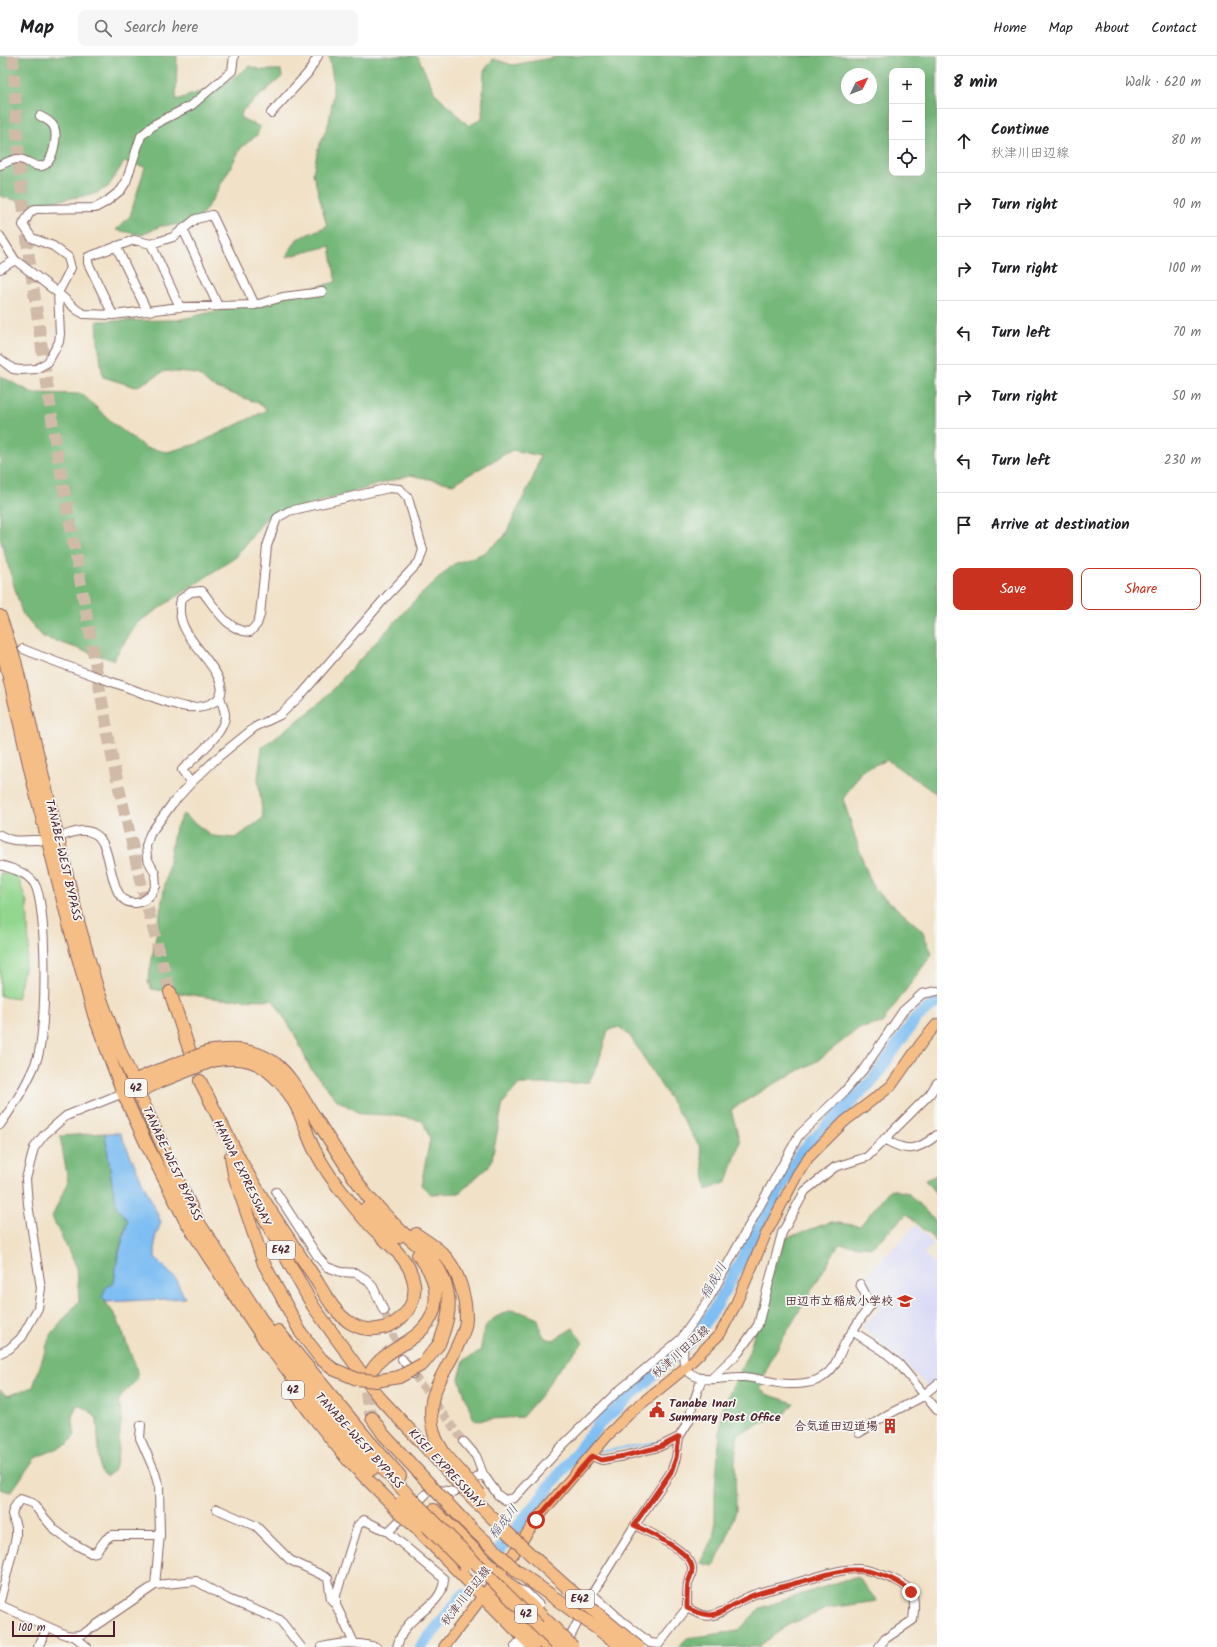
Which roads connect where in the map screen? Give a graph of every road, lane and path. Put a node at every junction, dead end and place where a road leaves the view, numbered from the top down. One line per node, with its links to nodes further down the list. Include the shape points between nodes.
1 (234, 56): 13 (street, via 232,71 192,105 155,124 142,136 126,182 121,190 106,202 95,208 35,209 29,214 23,225 32,238 53,246 68,257 71,268)
2 (318, 56): 3 (street, via 308,73)
3 (271, 113)
4 (40, 116): 5 (street, via 52,124 56,135 55,146 48,162 40,167 19,159)
5 (0, 165)
6 (184, 229): 8 (street, via 173,237); 14 (street, via 196,219 212,215); 15 (street)
7 (0, 236): 10 (street)
8 (151, 244): 9 (street, via 134,240); 16 (street)
9 (116, 246): 17 (street); 18 (street, via 88,258 88,263)
10 (16, 260): 11 (street); 13 (street)
11 (0, 269)
12 (322, 292): 14 (street, via 283,297)
13 (58, 293): 18 (street, via 84,314); 19 (street, via 60,334 48,362 36,369 21,370 13,369)
14 (255, 305): 15 (street)
15 (218, 306): 16 (street)
16 (180, 307): 17 (street)
17 (147, 311): 18 (street)
18 (114, 315)
19 (0, 360)
20 (0, 616): 26 (highway, TANABE-WEST BYPASS / 42, via 15,661)
21 (0, 638): 26 (highway, TANABE-WEST BYPASS / 42, via 36,794)
22 (23, 649): 23 (street, via 171,703 200,707 213,704)
23 (220, 696): 24 (street, via 225,715 222,728 182,770); 24 (street, via 219,679 183,624 179,612 181,599 192,592 202,592 233,628 250,632 260,615 267,546 276,518 289,510 389,488 400,489 408,498 423,550 419,562 301,695 280,715 254,727)
24 (191, 782): 26 (street, via 150,834 146,846 147,858 155,872 156,886 145,900 138,903 130,903 121,896 116,887 104,843 96,834 76,831)
25 (0, 835): 26 (street, via 17,842)
26 (53, 839): 34 (highway, TANABE-WEST BYPASS / 42, via 97,988); 35 (highway, TANABE-WEST BYPASS / 42, via 71,932 94,1014)
27 (0, 864): 36 (street, via 21,871 39,892 44,956 44,1017 38,1058)
28 (170, 992): 32 (highway, HANWA EXPRESSWAY / E42)
29 (937, 992): 46 (street, via 922,994 903,1011 863,1070 799,1136 707,1302)
30 (937, 1024): 49 (main road, 秋津川田辺線, via 891,1086 845,1122 808,1158 766,1234 720,1334)
31 (209, 1057): 34 (highway, bridge); 37 (highway, via 238,1058 266,1069 286,1089); 42 (highway, via 225,1049 244,1050 262,1056 276,1065 291,1080 368,1198)
32 (200, 1081): 37 (highway, via 248,1174 335,1309 358,1327 373,1329 389,1326 404,1315 414,1296 414,1283 409,1268 398,1251 379,1235 346,1198 314,1148); 40 (highway, HANWA EXPRESSWAY / E42)
33 (937, 1083): 39 (street, via 930,1094)
34 (136, 1086): 35 (highway); 65 (highway, TANABE-WEST BYPASS / 42, via 181,1187 199,1223 227,1268 370,1442)
35 (123, 1093): 47 (street, via 66,1116 44,1135 34,1148 26,1179 42,1288 38,1308 22,1336 9,1349); 65 (highway, TANABE-WEST BYPASS / 42, via 184,1218 268,1345 354,1451)
36 (0, 1125)
37 (306, 1128): 50 (highway, via 353,1198 414,1251 427,1265 434,1281 434,1309 427,1324 387,1354)
38 (937, 1135): 39 (street, via 928,1143 914,1149 898,1148)
39 (884, 1139): 53 (street, via 866,1156 835,1168 805,1191 782,1233 758,1325 739,1352)
40 (231, 1156): 42 (highway, bridge, via 234,1175 264,1264 301,1333 321,1359 333,1369 357,1379 376,1381 399,1377 423,1364 439,1344 447,1326 450,1309 449,1295 437,1264); 54 (highway, HANWA EXPRESSWAY / E42, via 306,1295)
41 (276, 1192): 44 (street, via 318,1257 327,1266 341,1272 356,1273 366,1279 373,1287)
42 (381, 1209): 70 (highway, bridge, via 443,1254 454,1270 462,1289 466,1320 459,1342 433,1396 430,1412 432,1426 444,1453)
43 (860, 1284): 45 (street, via 871,1305)
44 (384, 1311)
45 (852, 1331): 53 (street, via 833,1369 823,1378 808,1383 790,1384 743,1377); 56 (street, via 899,1364)
46 (682, 1341): 49 (street); 64 (street, via 616,1393 514,1498 505,1500 498,1495)
47 (0, 1353)
48 (402, 1358): 51 (street)
49 (684, 1366): 52 (street, via 695,1377); 63 (main road, 秋津川田辺線, via 620,1422)
50 (372, 1370)
51 (414, 1375)
52 (702, 1378): 53 (street); 61 (street, via 689,1421)
53 (711, 1379)
54 (367, 1382): 70 (highway, KISEI EXPRESSWAY / E42, bridge, via 491,1518)
55 (937, 1384): 56 (street)
56 (924, 1395): 57 (street); 60 (street)
57 (937, 1410)
58 (372, 1418): 96 (highway, bridge, via 384,1435 464,1521 517,1571)
59 (141, 1425): 69 (street, via 140,1438 159,1487)
60 (859, 1433)
61 (679, 1437): 63 (street, via 660,1447 624,1456 602,1460); 67 (street, via 671,1472)
62 (464, 1442): 64 (street, via 476,1456)
63 (592, 1456): 72 (main road, 秋津川田辺線, via 536,1520)
64 (483, 1474): 68 (street, via 454,1492 428,1492)
65 (404, 1498): 72 (highway, TANABE-WEST BYPASS / 42, bridge); 72 (highway, 42, via 434,1510); 72 (highway, 42, bridge, via 416,1528)
66 (216, 1509): 77 (street, via 256,1526 290,1560 328,1578 331,1599)
67 (634, 1525): 74 (street); 78 (street, via 674,1547 690,1562 692,1567)
68 (388, 1532): 77 (street, via 364,1520 358,1525 336,1595); 89 (street, via 444,1579 444,1586 430,1607 409,1624)
69 (160, 1535): 71 (street); 75 (street, via 112,1535 96,1552 91,1553 55,1530 32,1503 20,1499 12,1514 16,1537)
70 (524, 1547): 97 (highway, KISEI EXPRESSWAY / E42, bridge, via 590,1608)
71 (155, 1585): 80 (street, via 83,1634); 86 (street, via 196,1581 230,1600 280,1620)
72 (491, 1585): 73 (highway, 42); 83 (highway, 42); 90 (main road, 秋津川田辺線); 92 (highway, 42); 93 (highway, 42, bridge)
73 (513, 1588): 81 (highway, 42, bridge); 81 (street, via 526,1592)
74 (592, 1594): 78 (street, via 622,1621 650,1643 655,1644 659,1644); 81 (street)
75 (0, 1601)
76 (0, 1605): 79 (street)
77 (336, 1605): 82 (street)
78 (687, 1608): 98 (street, via 701,1615 712,1616 747,1597 765,1591 840,1571 869,1570 902,1583 914,1597 913,1620 885,1639)
79 (48, 1627): 80 (street); 84 (street)
80 (74, 1636): 85 (street)
81 (572, 1642): 94 (street); 95 (street)
82 (354, 1643): 87 (street); 88 (street)
83 (529, 1646): 91 (street, via 518,1643)
84 (38, 1647)
85 (87, 1647)
86 (301, 1647)
87 (322, 1647)
88 (376, 1647)
89 (397, 1647)
90 (444, 1647)
91 (515, 1647)
92 (547, 1647)
93 (559, 1647)
94 (565, 1647)
95 (580, 1647)
96 (623, 1647)
97 (638, 1647)
98 (878, 1647)

